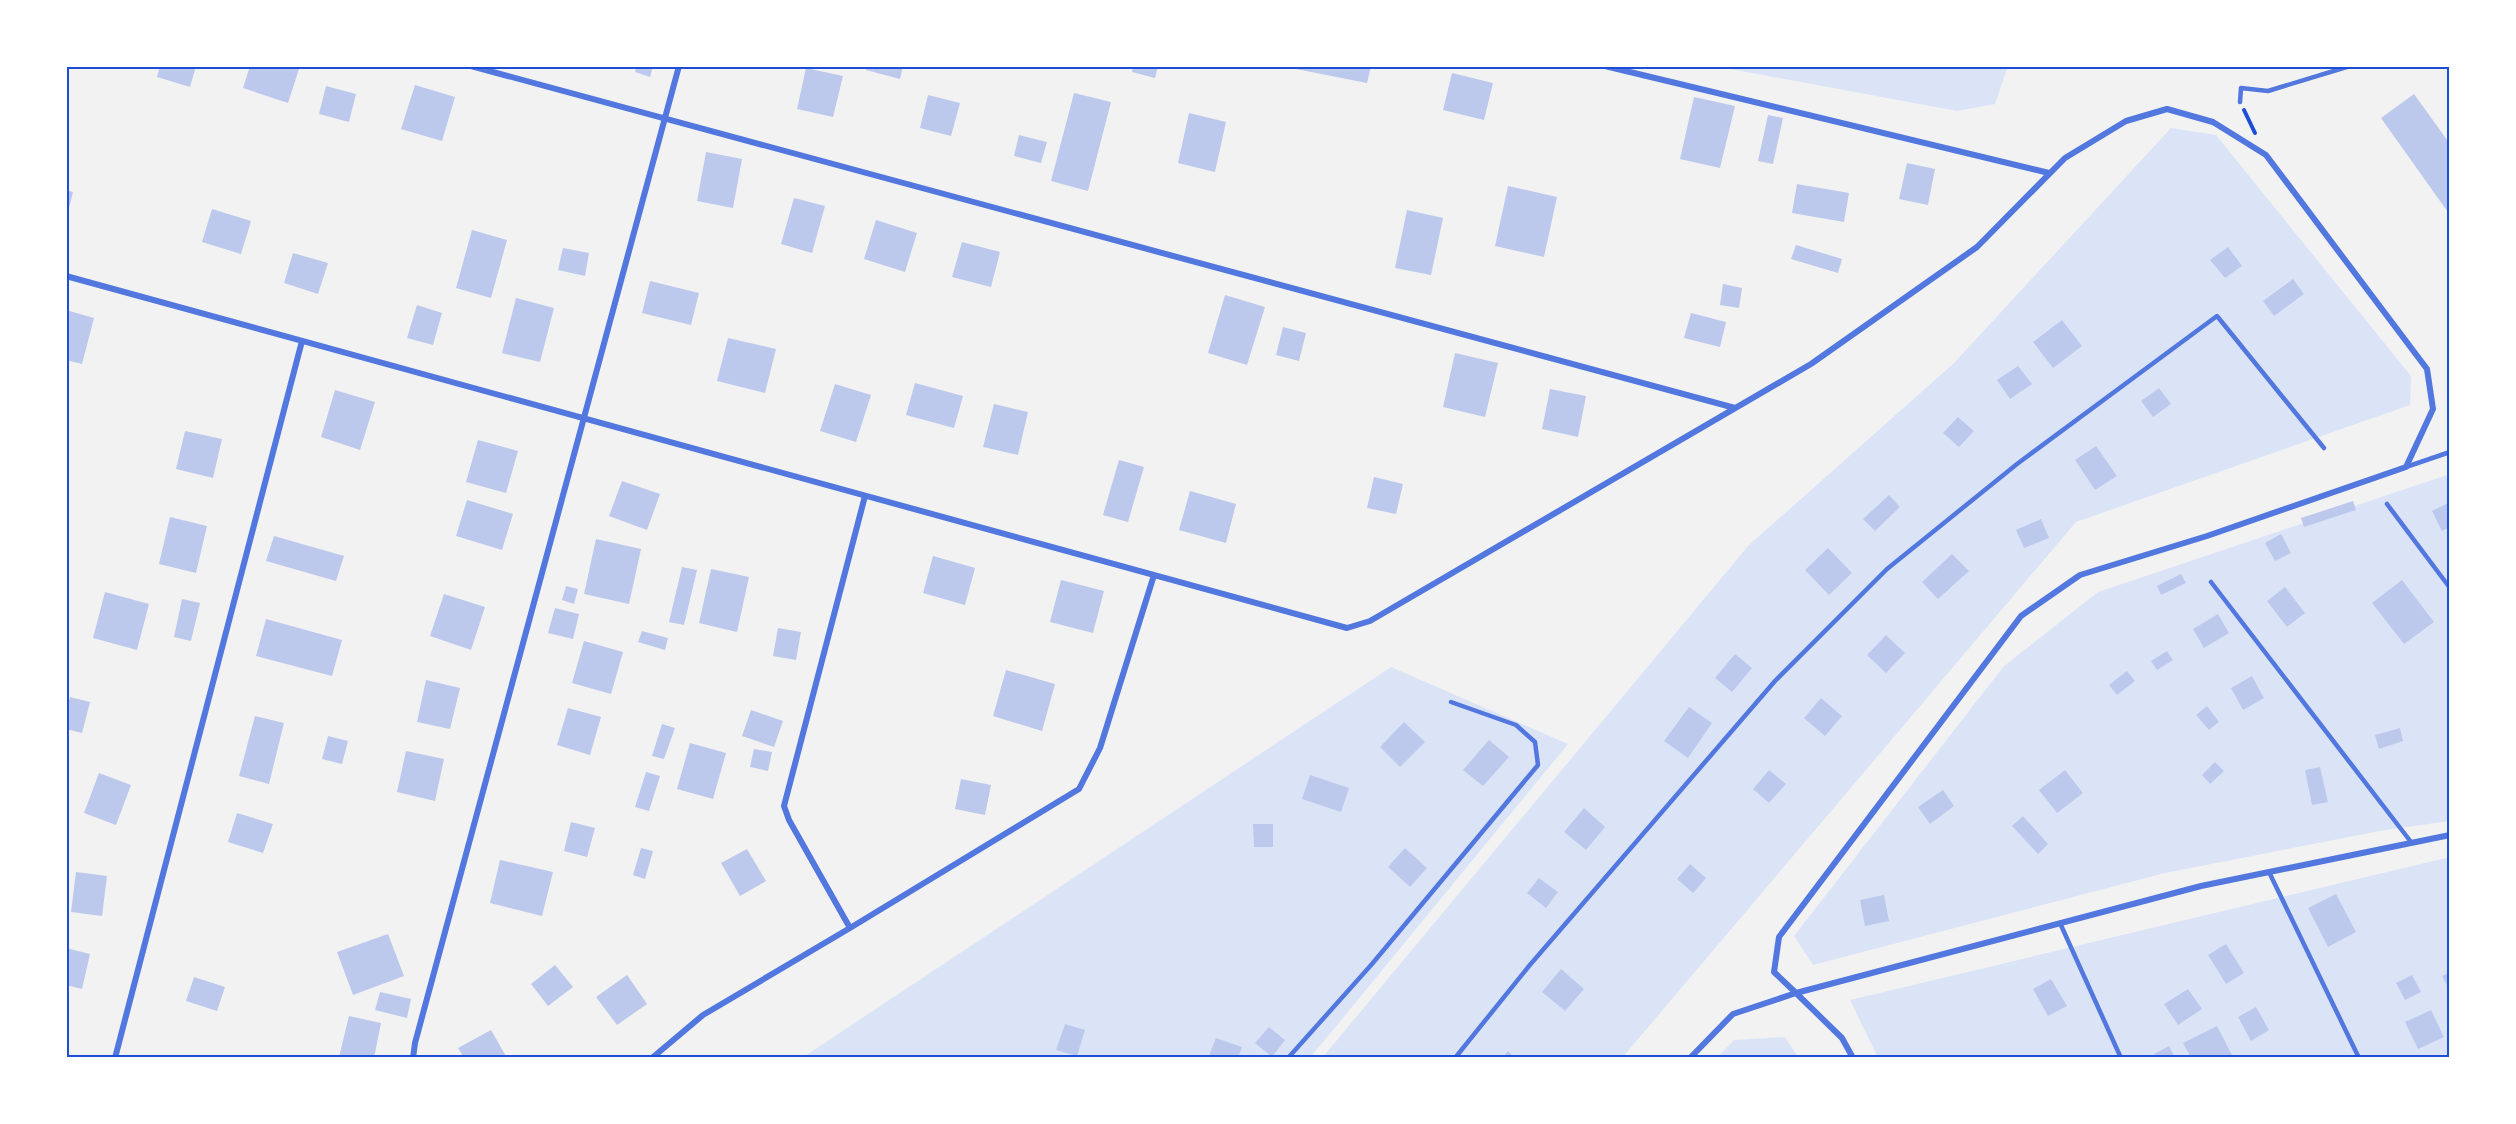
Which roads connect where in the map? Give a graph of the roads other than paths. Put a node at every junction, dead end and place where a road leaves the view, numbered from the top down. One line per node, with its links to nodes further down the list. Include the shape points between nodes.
1 (471, 66): 6 (street)
2 (679, 66): 6 (street)
3 (1605, 66): 7 (street)
4 (2350, 66): 5 (lane, via 2268,92 2241,88)
5 (2240, 102)
6 (665, 118): 10 (street); 11 (street)
7 (2049, 174): 10 (street, via 1977,247 1811,364); 14 (street, via 2065,158 2126,122 2167,110 2213,122 2266,155 2427,369 2433,408)
8 (66, 276): 9 (street)
9 (302, 341): 11 (street); 27 (street)
10 (1735, 408): 17 (street, via 1370,621 1347,628)
11 (584, 418): 15 (street); 28 (street)
12 (2324, 448): 31 (lane, via 2217,316 2017,464 1887,568 1775,681 1529,966)
13 (2450, 452): 14 (lane)
14 (2406, 467): 26 (street, via 2080,575 2021,616 1779,938 1774,972)
15 (865, 496): 17 (street); 25 (street, via 784,806)
16 (2387, 504): 19 (lane)
17 (1154, 575): 25 (street, via 1100,748 1079,789)
18 (2211, 582): 22 (lane)
19 (2450, 588)
20 (1451, 702): 30 (lane, via 1516,725 1535,742 1538,765)
21 (2450, 834): 22 (street)
22 (2411, 842): 23 (street)
23 (2269, 872): 24 (street); 35 (lane)
24 (2060, 923): 26 (street); 34 (lane)
25 (850, 928): 29 (street, via 703,1015)
26 (1796, 993): 32 (street, via 1733,1014); 33 (street, via 1842,1038)
27 (115, 1058)
28 (413, 1058)
29 (652, 1058)
30 (1288, 1058)
31 (1455, 1058)
32 (1690, 1058)
33 (1853, 1058)
34 (2121, 1058)
35 (2359, 1058)

